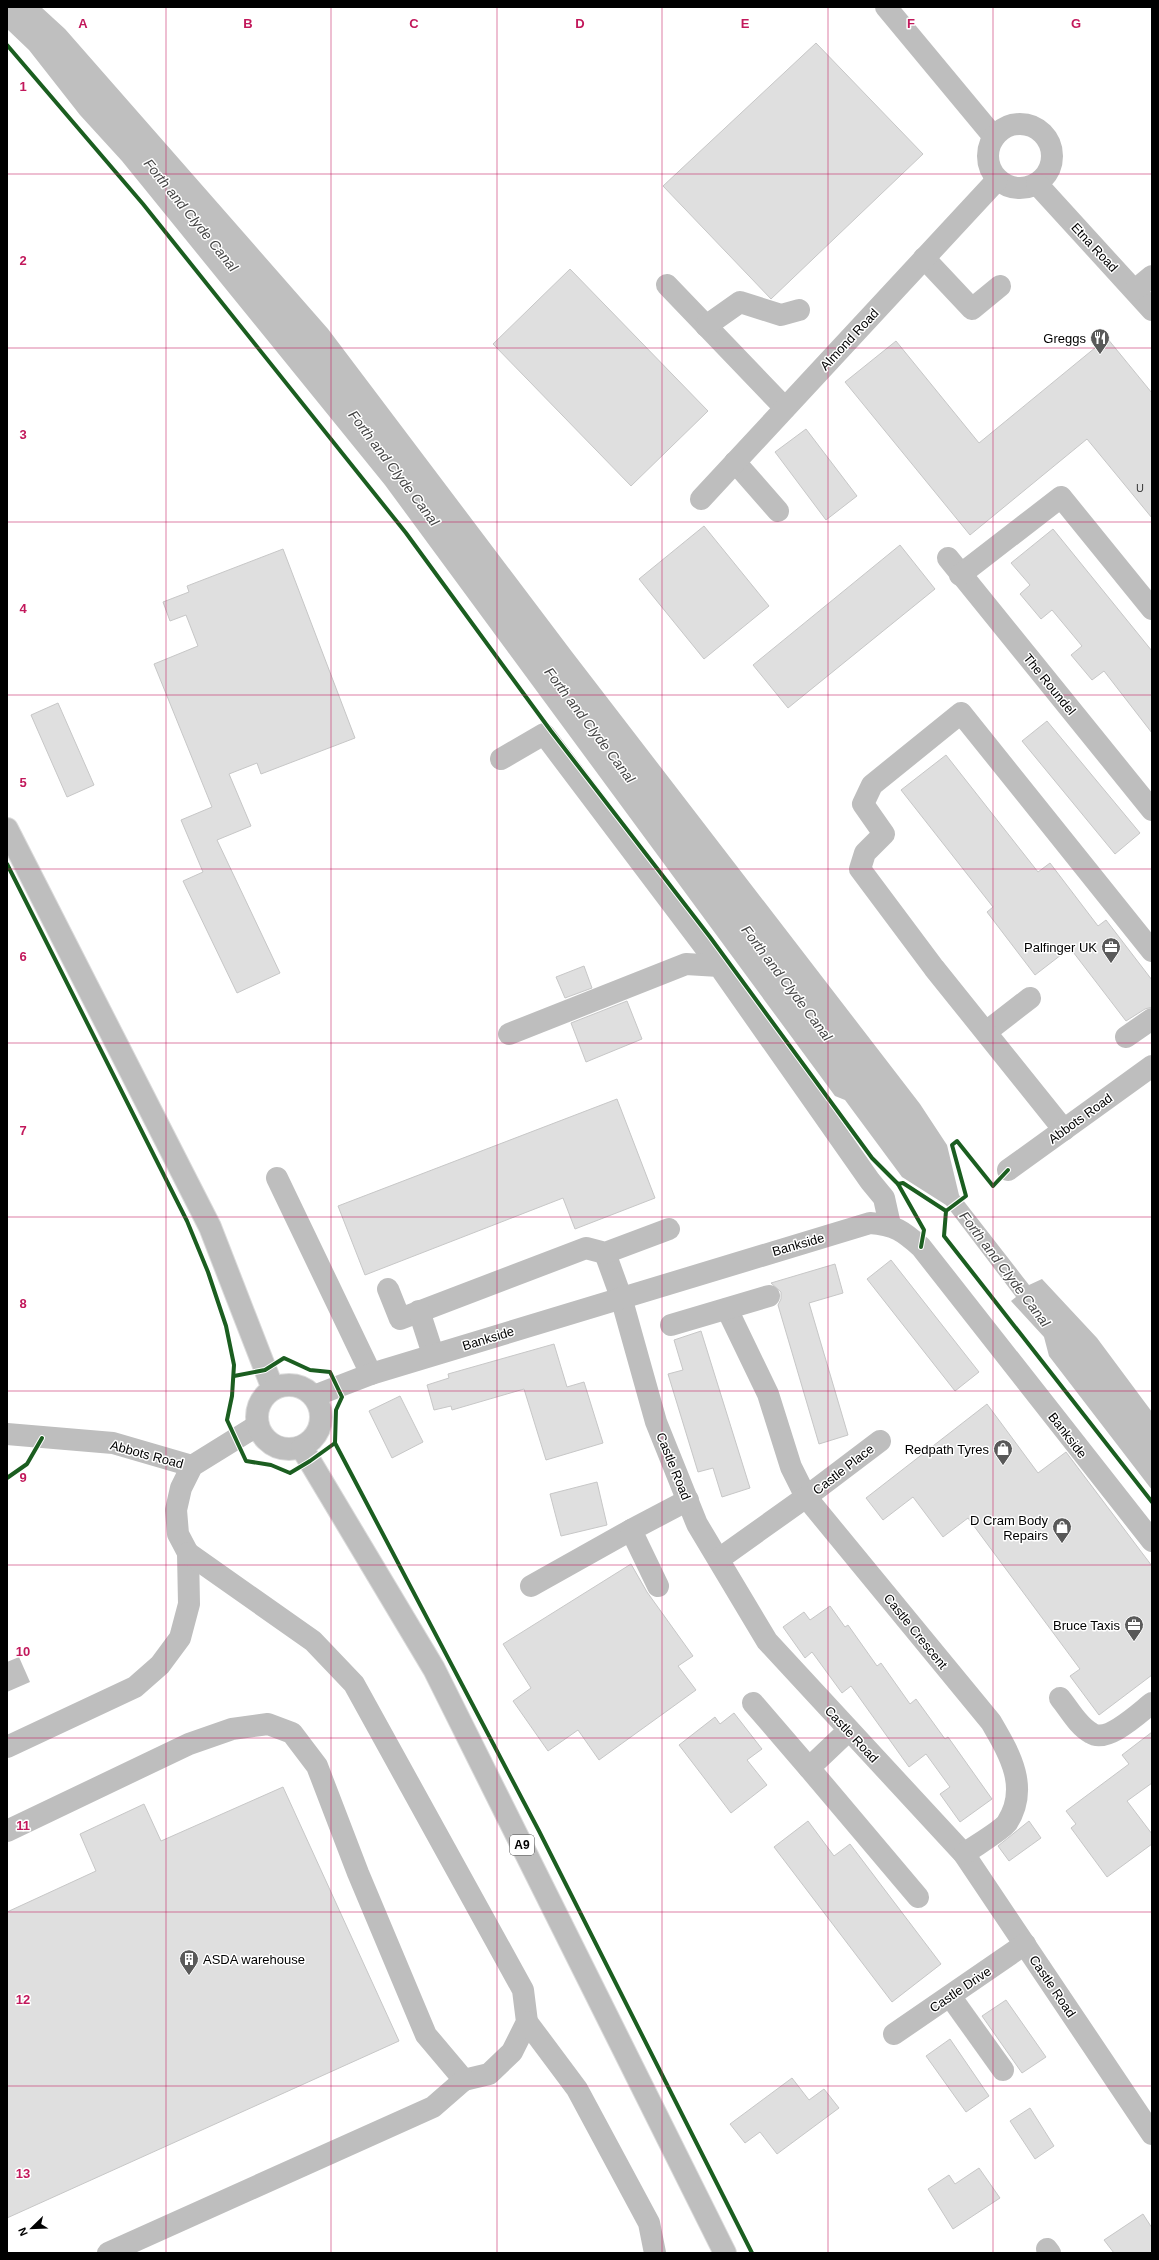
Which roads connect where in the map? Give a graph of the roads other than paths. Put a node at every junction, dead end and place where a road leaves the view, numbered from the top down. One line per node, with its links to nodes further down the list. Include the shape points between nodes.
1 (886, 7): 2 (street)
2 (994, 137): 3 (street, via 988,159); 4 (street, via 1002,129 1023,124 1034,127 1044,134 1050,144 1052,160 1046,176)
3 (997, 180): 4 (street, via 1016,188 1027,188); 5 (street, Almond Road)
4 (1037, 184): 9 (street, Etna Road)
5 (924, 258): 8 (street, via 972,309); 13 (street, Almond Road)
6 (1152, 276): 9 (street)
7 (667, 285): 12 (street)
8 (1000, 286)
9 (1135, 290): 11 (street, Etna Road)
10 (799, 310): 12 (street, via 781,315 740,302)
11 (1152, 310)
12 (706, 326): 13 (street)
13 (785, 408): 14 (street, Almond Road)
14 (735, 462): 15 (street, Almond Road); 16 (street)
15 (701, 499)
16 (778, 511)
17 (1152, 610): 19 (street, The Roundel, via 1061,497 954,566)
18 (502, 759): 22 (street, via 544,734)
19 (1152, 810)
20 (7, 830): 43 (street, via 210,1227)
21 (1152, 951): 25 (street, via 961,713 872,785 863,804 884,834 865,853 860,868 902,926)
22 (719, 966): 26 (street, via 686,964); 32 (street, via 884,1198)
23 (1030, 998): 25 (street)
24 (1152, 1019): 27 (street)
25 (986, 1032): 29 (street)
26 (509, 1034)
27 (1126, 1037)
28 (1151, 1068): 29 (street, Abbots Road)
29 (1064, 1130): 30 (street, Abbots Road)
30 (1008, 1170)
31 (277, 1178): 42 (street)
32 (890, 1225): 37 (street, Bankside, via 870,1223); 53 (street, Bankside, via 921,1247)
33 (669, 1229): 34 (street)
34 (606, 1253): 37 (street, Castle Road); 39 (street, via 586,1248)
35 (388, 1290): 39 (street, via 400,1319)
36 (770, 1296): 38 (street)
37 (621, 1297): 41 (street, Bankside); 51 (street, Castle Road, via 656,1422)
38 (727, 1309): 40 (street); 50 (street, Castle Crescent, via 768,1394 791,1468)
39 (419, 1312): 41 (street)
40 (671, 1325)
41 (433, 1354): 42 (street, Bankside)
42 (371, 1374): 44 (street, Bankside)
43 (273, 1389): 44 (street, via 295,1385 306,1389); 45 (street, via 260,1403)
44 (314, 1396): 48 (street, via 320,1407 320,1425 312,1441)
45 (258, 1425): 48 (street, via 262,1435 275,1446 291,1450); 49 (street)
46 (7, 1434): 49 (street, Abbots Road, via 113,1443)
47 (880, 1441): 50 (street, Castle Place)
48 (302, 1448): 76 (street, A9, via 434,1669)
49 (192, 1466): 54 (street, via 181,1488 176,1510 178,1534)
50 (806, 1497): 55 (street); 65 (street, Castle Crescent, via 991,1722 1011,1755 1018,1784 1014,1806 1006,1824)
51 (688, 1500): 52 (street); 55 (street, Castle Road, via 698,1524)
52 (632, 1530): 56 (street); 57 (street)
53 (1152, 1541)
54 (188, 1553): 62 (street, via 188,1604 180,1638 160,1665 135,1687); 69 (street, via 313,1641 354,1684 523,1990)
55 (719, 1559): 61 (street, Castle Road, via 767,1640)
56 (531, 1586)
57 (658, 1586)
58 (1060, 1698): 60 (street, via 1092,1734 1104,1736 1112,1733)
59 (753, 1703): 63 (street)
60 (1152, 1703)
61 (849, 1730): 63 (street); 65 (street, Castle Road)
62 (7, 1747)
63 (810, 1768): 66 (street)
64 (7, 1831): 72 (street, via 189,1744 232,1729 268,1724 292,1733 317,1766 358,1873 426,2035)
65 (964, 1854): 67 (street, Castle Road)
66 (918, 1897)
67 (1025, 1944): 68 (street, Castle Drive); 73 (street, Castle Road)
68 (950, 1996): 70 (street, Castle Drive); 71 (street)
69 (527, 2022): 72 (street, via 512,2052 489,2074); 75 (street, via 577,2089 649,2223)
70 (894, 2034)
71 (1003, 2070)
72 (464, 2080): 74 (street, via 433,2107)
73 (1152, 2134)
74 (108, 2253)
75 (655, 2253)
76 (725, 2253)

